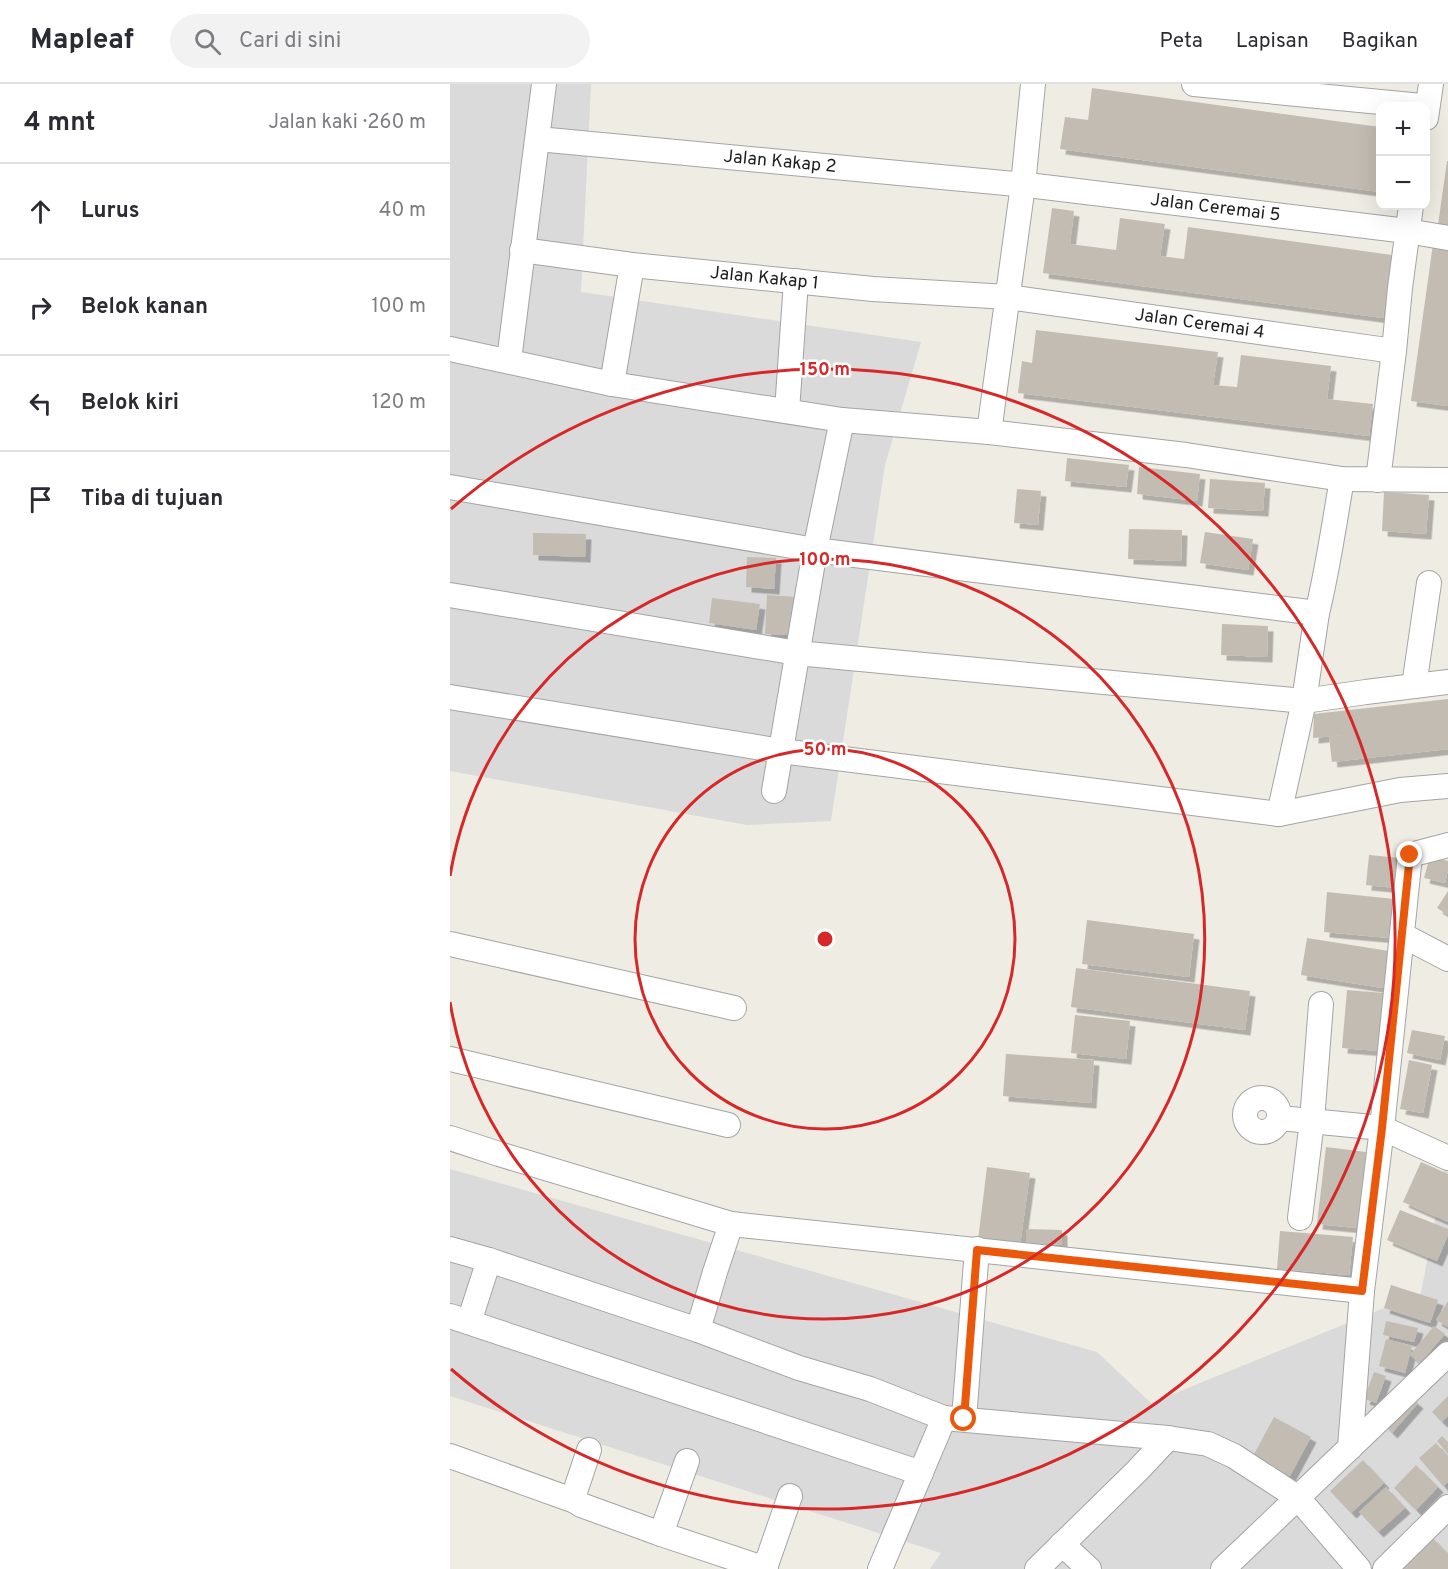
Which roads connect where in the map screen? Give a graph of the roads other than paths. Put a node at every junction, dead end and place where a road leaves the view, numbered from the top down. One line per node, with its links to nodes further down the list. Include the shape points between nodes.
1 (544, 84): 5 (street)
2 (1033, 84): 6 (street)
3 (1194, 84): 4 (street)
4 (1403, 102)
5 (538, 139): 6 (street, Jalan Kakap 2); 10 (street)
6 (1023, 185): 8 (street, Jalan Ceremai 5); 13 (street)
7 (1410, 210): 8 (street)
8 (1407, 231): 9 (street, Jalan Ceremai 5); 15 (street)
9 (1448, 238)
10 (522, 250): 11 (street, Jalan Kakap 1); 16 (street)
11 (632, 266): 12 (street, Jalan Kakap 1); 17 (street)
12 (796, 281): 13 (street, Jalan Kakap 1); 18 (street)
13 (1008, 297): 15 (street, Jalan Ceremai 4); 20 (street)
14 (450, 348): 16 (street)
15 (1394, 351): 22 (street)
16 (509, 360): 17 (street)
17 (612, 384): 18 (street)
18 (787, 411): 19 (street)
19 (842, 420): 20 (street); 25 (street)
20 (989, 432): 21 (street, via 1186,455)
21 (1342, 479): 22 (street); 28 (street)
22 (1378, 480): 23 (street)
23 (1448, 480)
24 (450, 487): 25 (street)
25 (815, 550): 28 (street); 29 (street)
26 (1429, 583): 31 (street)
27 (450, 596): 29 (street)
28 (1317, 613): 33 (street)
29 (796, 653): 33 (street); 34 (street)
30 (1448, 682): 31 (street)
31 (1414, 686): 33 (street)
32 (450, 697): 34 (street)
33 (1304, 701): 37 (street)
34 (781, 751): 36 (street); 37 (street)
35 (1448, 786): 37 (street, via 1400,790)
36 (774, 791)
37 (1279, 814)
38 (1448, 845): 39 (street, via 1410,855)
39 (1402, 935): 41 (street); 48 (street)
40 (450, 944): 43 (street)
41 (1448, 959)
42 (1321, 1004): 46 (street)
43 (734, 1008)
44 (450, 1059): 47 (street)
45 (1280, 1118): 46 (street)
46 (1312, 1121): 48 (street); 51 (street)
47 (728, 1125)
48 (1382, 1128): 50 (street); 56 (street)
49 (450, 1138): 52 (street)
50 (1448, 1158)
51 (1300, 1218)
52 (731, 1224): 54 (street); 58 (street)
53 (450, 1250): 55 (street)
54 (977, 1250): 56 (street); 60 (street)
55 (489, 1260): 57 (street); 58 (street)
56 (1362, 1291): 62 (street)
57 (459, 1319): 66 (street)
58 (698, 1330): 60 (street, via 799,1368)
59 (1448, 1354): 62 (street)
60 (954, 1418): 61 (street); 66 (street)
61 (1168, 1438): 68 (street, via 1208,1444); 72 (street)
62 (1350, 1448): 68 (street)
63 (589, 1450): 69 (street)
64 (450, 1456): 69 (street)
65 (687, 1461): 71 (street)
66 (921, 1473): 74 (street)
67 (790, 1496): 73 (street)
68 (1297, 1497): 77 (street); 78 (street)
69 (575, 1501): 71 (street)
70 (1448, 1508): 79 (street)
71 (661, 1534): 73 (street)
72 (1062, 1544): 75 (street); 76 (street)
73 (765, 1569)
74 (880, 1569)
75 (1037, 1569)
76 (1089, 1569)
77 (1223, 1569)
78 (1359, 1569)
79 (1385, 1569)

